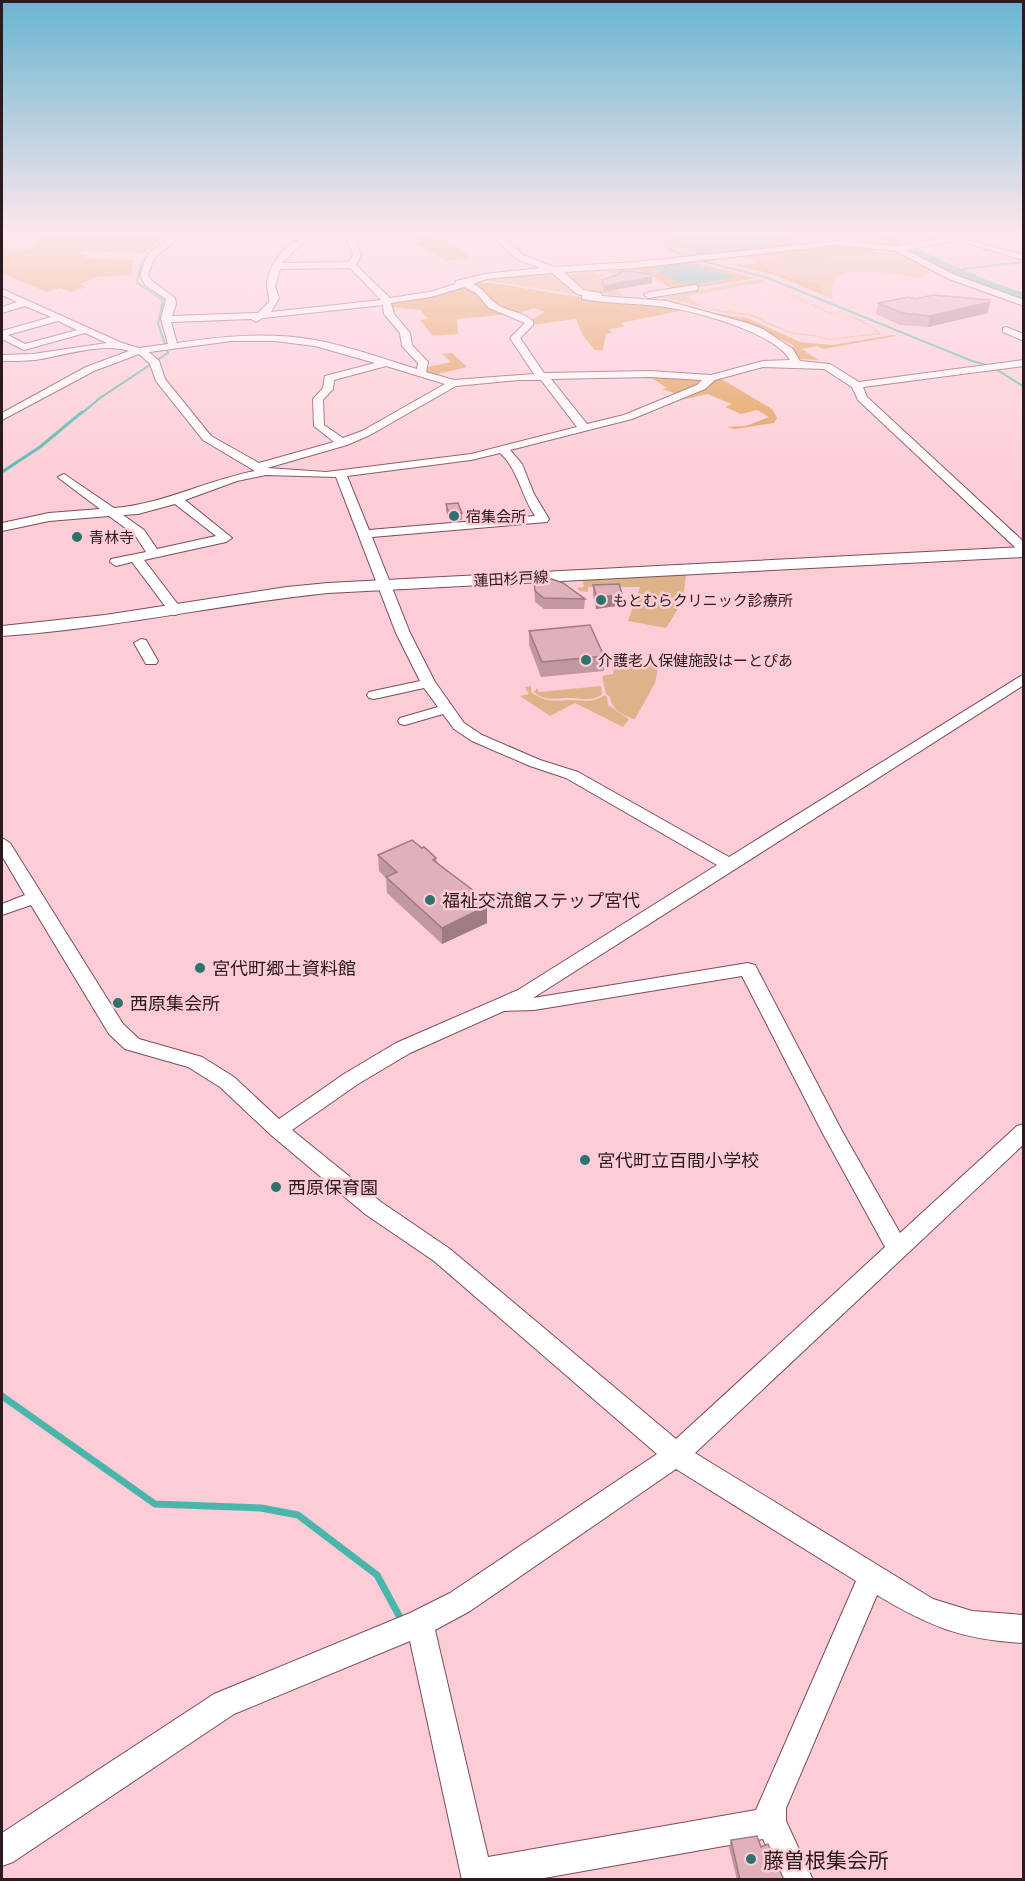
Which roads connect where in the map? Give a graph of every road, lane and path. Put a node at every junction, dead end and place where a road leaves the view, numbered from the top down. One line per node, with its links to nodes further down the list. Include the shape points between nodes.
1 (49, 321): 8 (street)
2 (65, 321): 10 (street)
3 (166, 321): 16 (street)
4 (253, 321): 13 (street)
5 (395, 321): 22 (street, via 405,333 407,346 423,362)
6 (527, 321): 23 (street, via 530,323 515,338)
7 (728, 321): 19 (street, via 751,327 790,351)
8 (33, 325): 11 (street); 12 (street)
9 (1023, 326): 14 (street, via 1006,330)
10 (86, 330): 12 (street); 15 (street)
11 (2, 335): 12 (street, via 24,347)
12 (59, 337)
13 (232, 338): 16 (street); 21 (street, via 310,342)
14 (1023, 338)
15 (119, 345): 17 (street); 18 (street)
16 (173, 346): 17 (street)
17 (138, 351): 27 (street, via 90,369); 31 (street, via 153,361 160,379 207,438)
18 (2, 358)
19 (796, 363): 24 (street, via 763,364); 26 (street, via 826,366)
20 (1023, 363): 26 (street)
21 (384, 364): 22 (street); 30 (street, via 329,378 328,389 318,399 319,426)
22 (421, 373): 25 (street)
23 (542, 377): 24 (street, via 650,374); 25 (street); 28 (street)
24 (711, 378): 28 (street, via 675,399)
25 (454, 383): 30 (street, via 366,434)
26 (857, 385): 39 (street, via 862,398)
27 (2, 417)
28 (584, 428): 29 (street)
29 (502, 449): 32 (street, via 443,462); 38 (street, via 518,464 526,490 543,519)
30 (344, 453): 31 (street, via 328,448); 32 (street)
31 (262, 470): 33 (street, via 304,476); 35 (street)
32 (360, 472): 33 (street)
33 (341, 474): 38 (street)
34 (64, 477): 36 (street)
35 (177, 500): 36 (street); 40 (street, via 226,538)
36 (112, 512): 37 (street, via 49,517); 40 (street, via 140,533)
37 (2, 527)
38 (365, 534): 43 (street)
39 (1023, 551): 43 (main road, 蓮田杉戸線)
40 (153, 553): 41 (street)
41 (135, 557): 42 (street); 44 (street)
42 (116, 562)
43 (384, 583): 44 (main road, 蓮田杉戸線, via 287,592); 49 (street)
44 (176, 610): 45 (main road, 蓮田杉戸線)
45 (2, 631)
46 (141, 643): 47 (street)
47 (151, 661)
48 (1023, 678): 54 (street)
49 (428, 683): 50 (street); 51 (street)
50 (374, 695)
51 (445, 709): 52 (street); 54 (street, via 459,726 477,738 572,775)
52 (405, 721)
53 (2, 843): 55 (street)
54 (728, 864): 57 (street)
55 (36, 898): 56 (street); 58 (street, via 116,1029 132,1044 195,1062 227,1082)
56 (2, 910)
57 (501, 1006): 58 (street, via 403,1048); 60 (street, via 747,969)
58 (278, 1130): 61 (street, via 374,1208 442,1255)
59 (1023, 1131): 60 (street)
60 (898, 1250): 61 (street)
61 (676, 1455): 62 (street); 63 (street, via 460,1602)
62 (871, 1577): 64 (street, via 952,1621 987,1628); 65 (street, via 771,1808)
63 (420, 1623): 66 (street, via 224,1704); 67 (street)
64 (1023, 1629)
65 (771, 1822): 67 (street); 68 (street)
66 (2, 1851)
67 (478, 1877)
68 (798, 1880)

